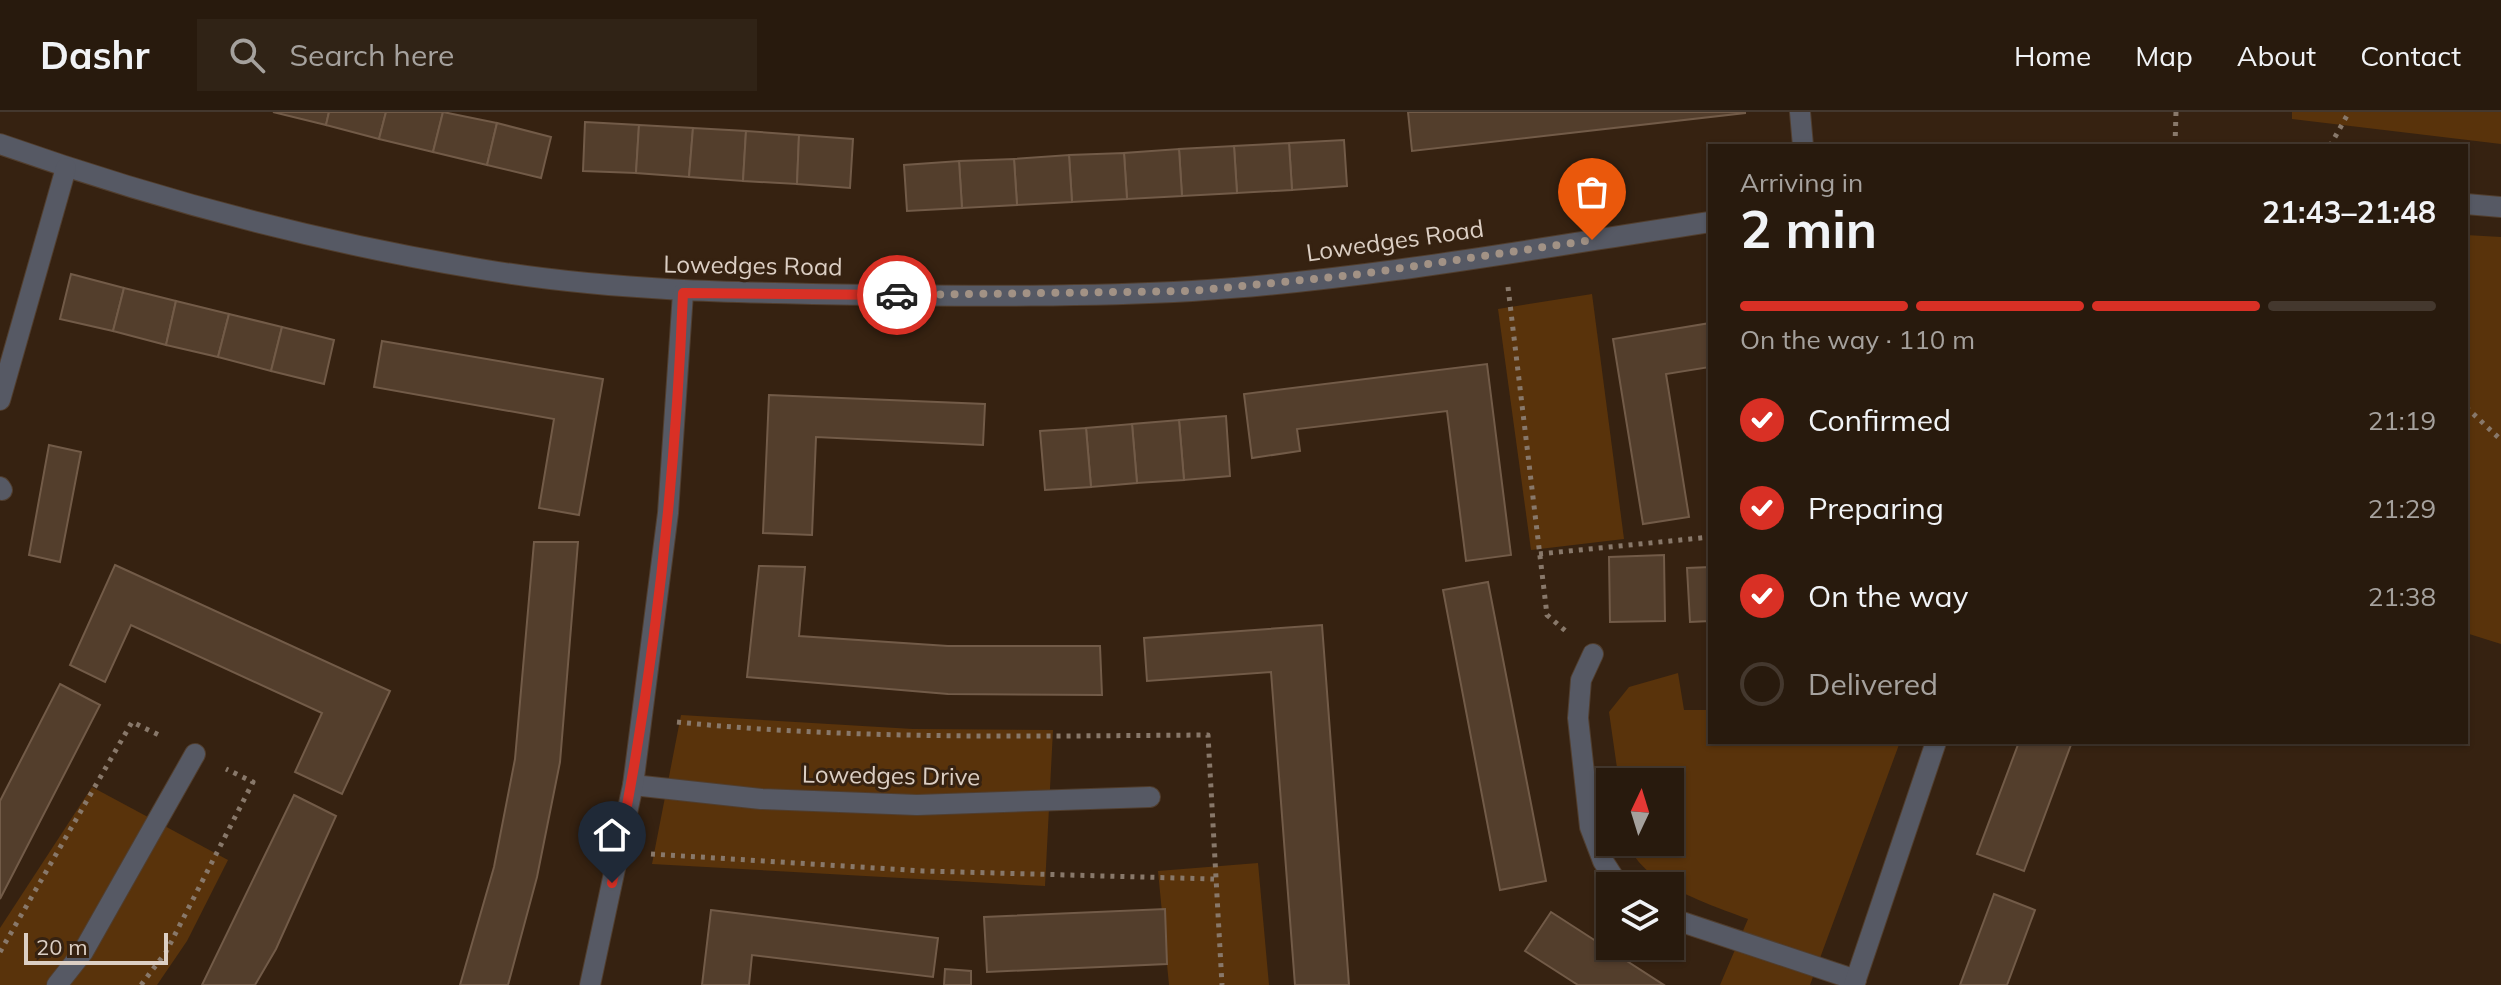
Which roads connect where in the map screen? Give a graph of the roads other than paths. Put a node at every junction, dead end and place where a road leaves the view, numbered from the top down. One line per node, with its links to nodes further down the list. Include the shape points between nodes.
1 (1800, 112): 3 (street)
2 (0, 144): 4 (street, Lowedges Road)
3 (1803, 144)
4 (66, 168): 8 (street, Lowedges Road, via 321,239 482,270); 9 (street)
5 (2468, 204): 6 (street)
6 (2501, 207)
7 (1708, 222): 8 (street, Lowedges Road, via 1354,275 1192,291)
8 (683, 293): 13 (street, via 668,513)
9 (0, 400)
10 (1593, 654): 15 (street, via 1581,680 1578,718 1590,827)
11 (1935, 744): 17 (street)
12 (195, 754): 18 (street, via 83,952)
13 (633, 785): 14 (street, Lowedges Drive, via 761,799 917,805); 19 (street)
14 (1150, 797)
15 (1610, 872)
16 (1684, 923): 17 (street)
17 (1855, 982)
18 (57, 985)
19 (590, 985)

